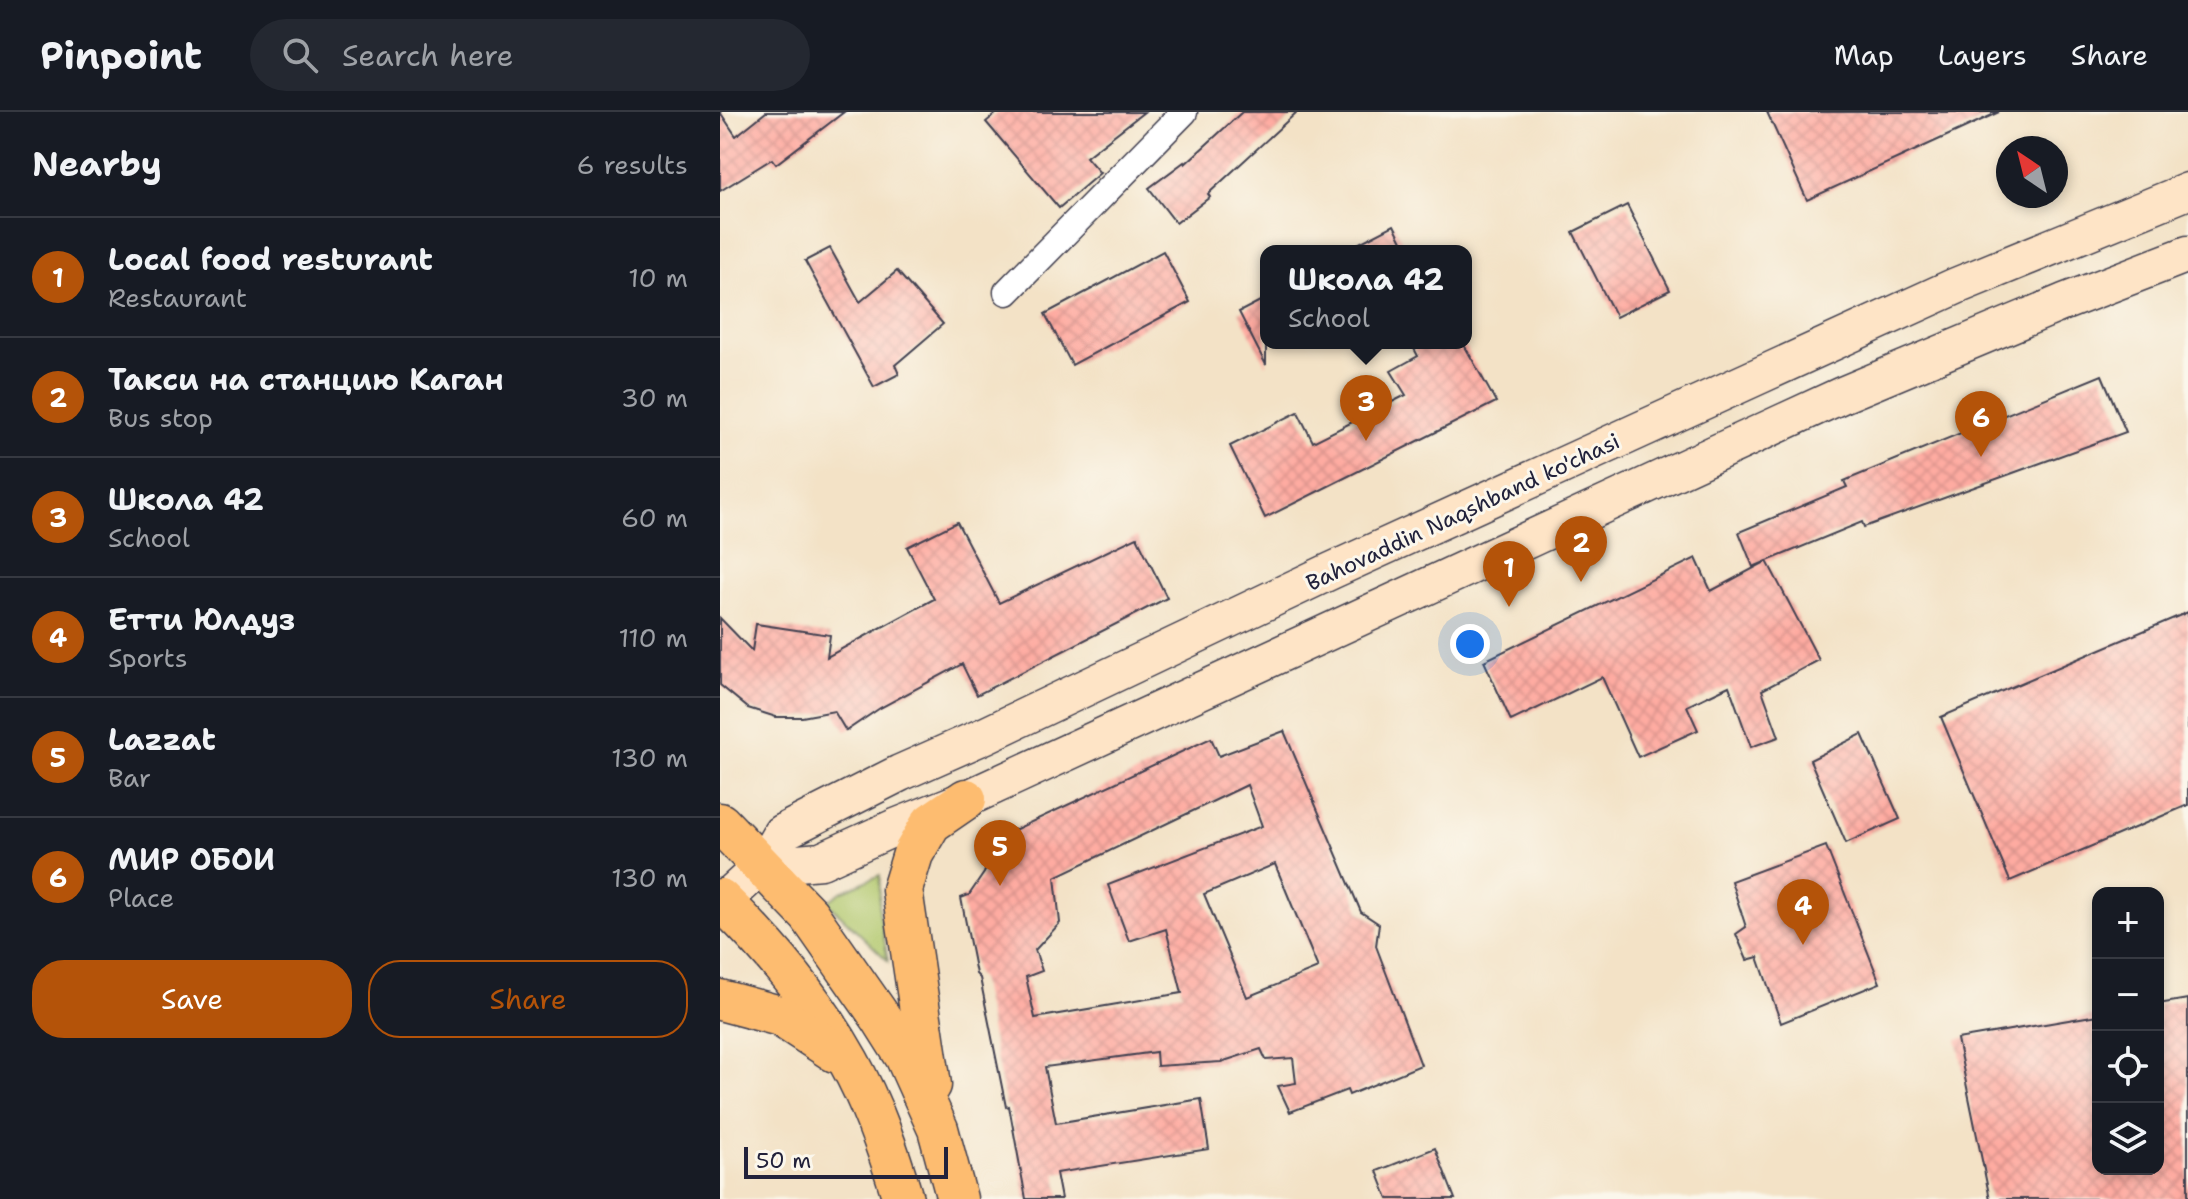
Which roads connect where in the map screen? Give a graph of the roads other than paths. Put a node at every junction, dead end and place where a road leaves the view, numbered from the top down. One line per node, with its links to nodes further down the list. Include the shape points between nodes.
1 (1184, 112): 4 (street)
2 (2188, 191): 7 (main road, Bahovaddin Naqshband ko'chasi, via 1956,286 900,773 781,833)
3 (2188, 254): 5 (main road, via 1842,395)
4 (1007, 292)
5 (966, 799): 7 (main road, via 821,861); 11 (main road, via 931,823 913,854 902,890)
6 (720, 823): 7 (main road)
7 (762, 866): 8 (main road, Bahovaddin Naqshband ko'chasi); 11 (main road, via 809,915 881,1018)
8 (721, 901): 10 (main road, via 803,991)
9 (720, 1000): 10 (main road, via 780,1016)
10 (849, 1062): 12 (main road, via 878,1124)
11 (938, 1129): 13 (main road)
12 (903, 1199)
13 (957, 1199)

